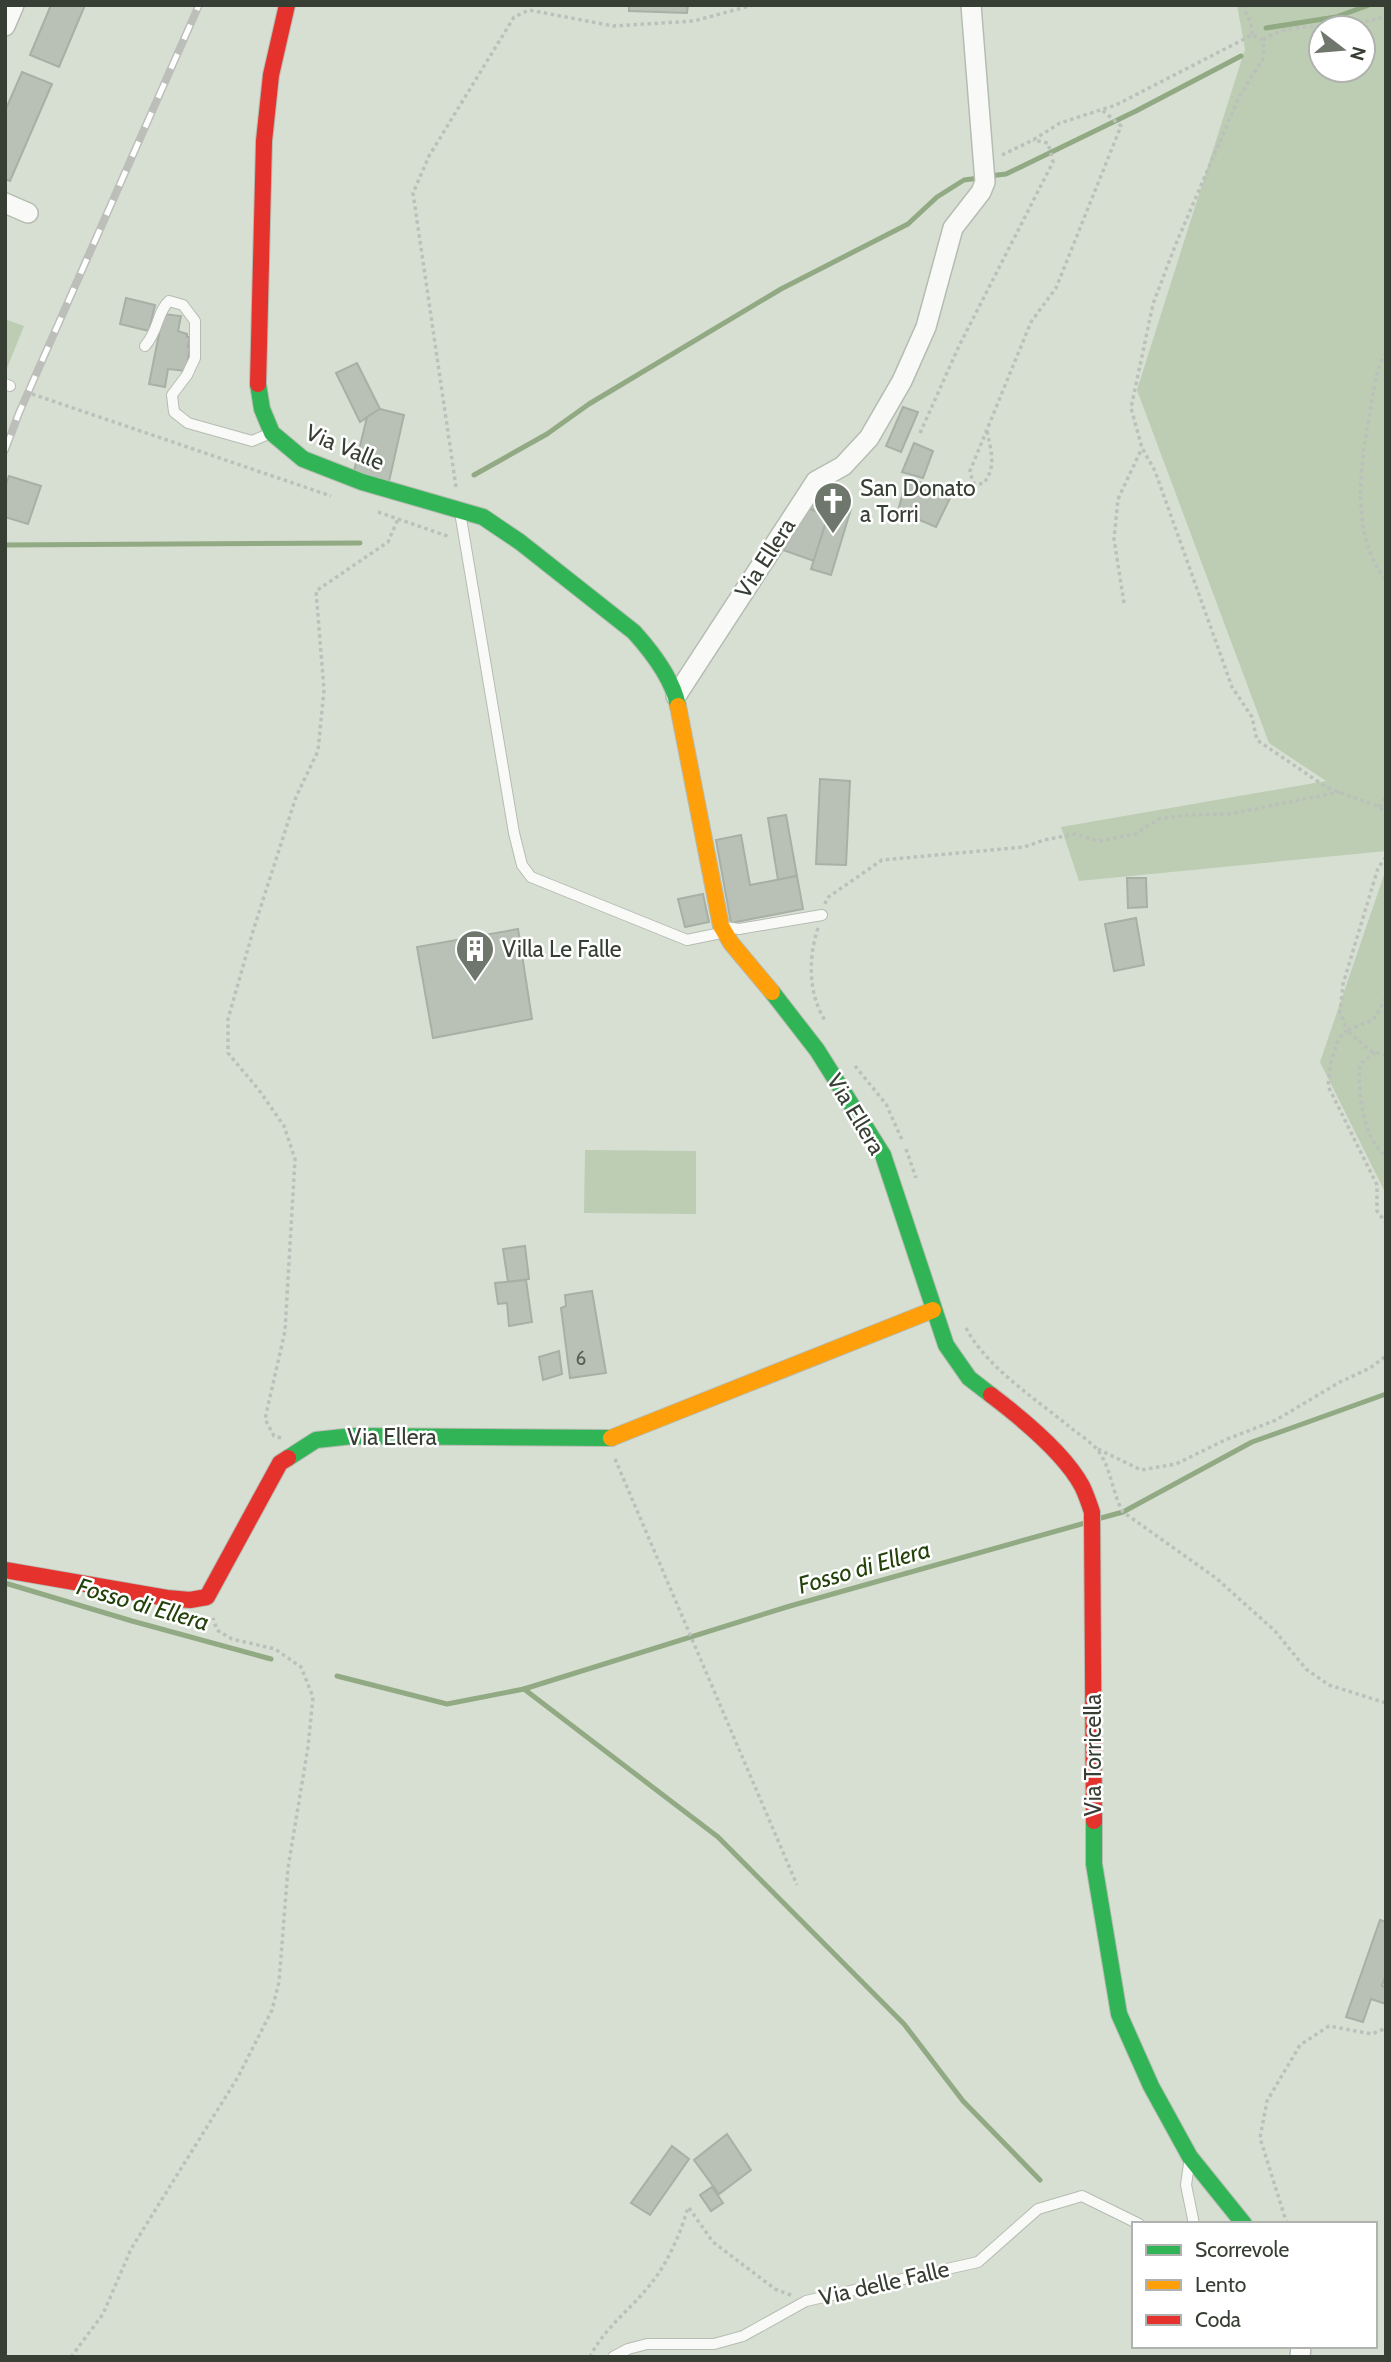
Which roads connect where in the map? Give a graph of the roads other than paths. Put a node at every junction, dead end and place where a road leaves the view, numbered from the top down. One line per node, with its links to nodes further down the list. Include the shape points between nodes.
1 (14, 5): 4 (street)
2 (287, 5): 8 (street, Via Valle, via 271,75 263,168 258,382)
3 (971, 5): 10 (street, Via Ellera, via 984,173 981,192 953,228 926,327 902,382 869,438 842,466 816,481)
4 (5, 26)
5 (5, 203): 6 (street)
6 (28, 213)
7 (145, 346): 8 (lane, via 155,335 163,306 169,301 183,305 195,321 195,358 172,395 174,412 188,424 252,441)
8 (272, 433): 9 (street, Via Valle, via 303,459 362,482)
9 (460, 510): 10 (street, Via Valle, via 483,517 520,542 634,632); 12 (lane, via 522,865 531,877 687,940)
10 (677, 696): 12 (street, Via Ellera)
11 (822, 915): 12 (lane)
12 (723, 929): 13 (street, Via Ellera, via 817,1050 883,1155)
13 (933, 1310): 14 (street, Via Ellera, via 612,1438 353,1436 316,1440 280,1463 206,1597 167,1598); 15 (street, Via Torricella, via 946,1345 969,1378 1017,1415 1082,1485 1092,1519 1094,1864 1119,2014)
14 (5, 1570)
15 (1190, 2157): 17 (lane, via 1186,2185); 18 (street, Via Torricella)
16 (1135, 2222): 19 (lane, Via delle Falle, via 1082,2196 1038,2209 978,2262 806,2301 743,2336 714,2344 647,2344)
17 (1194, 2222)
18 (1242, 2222)
19 (613, 2357)

